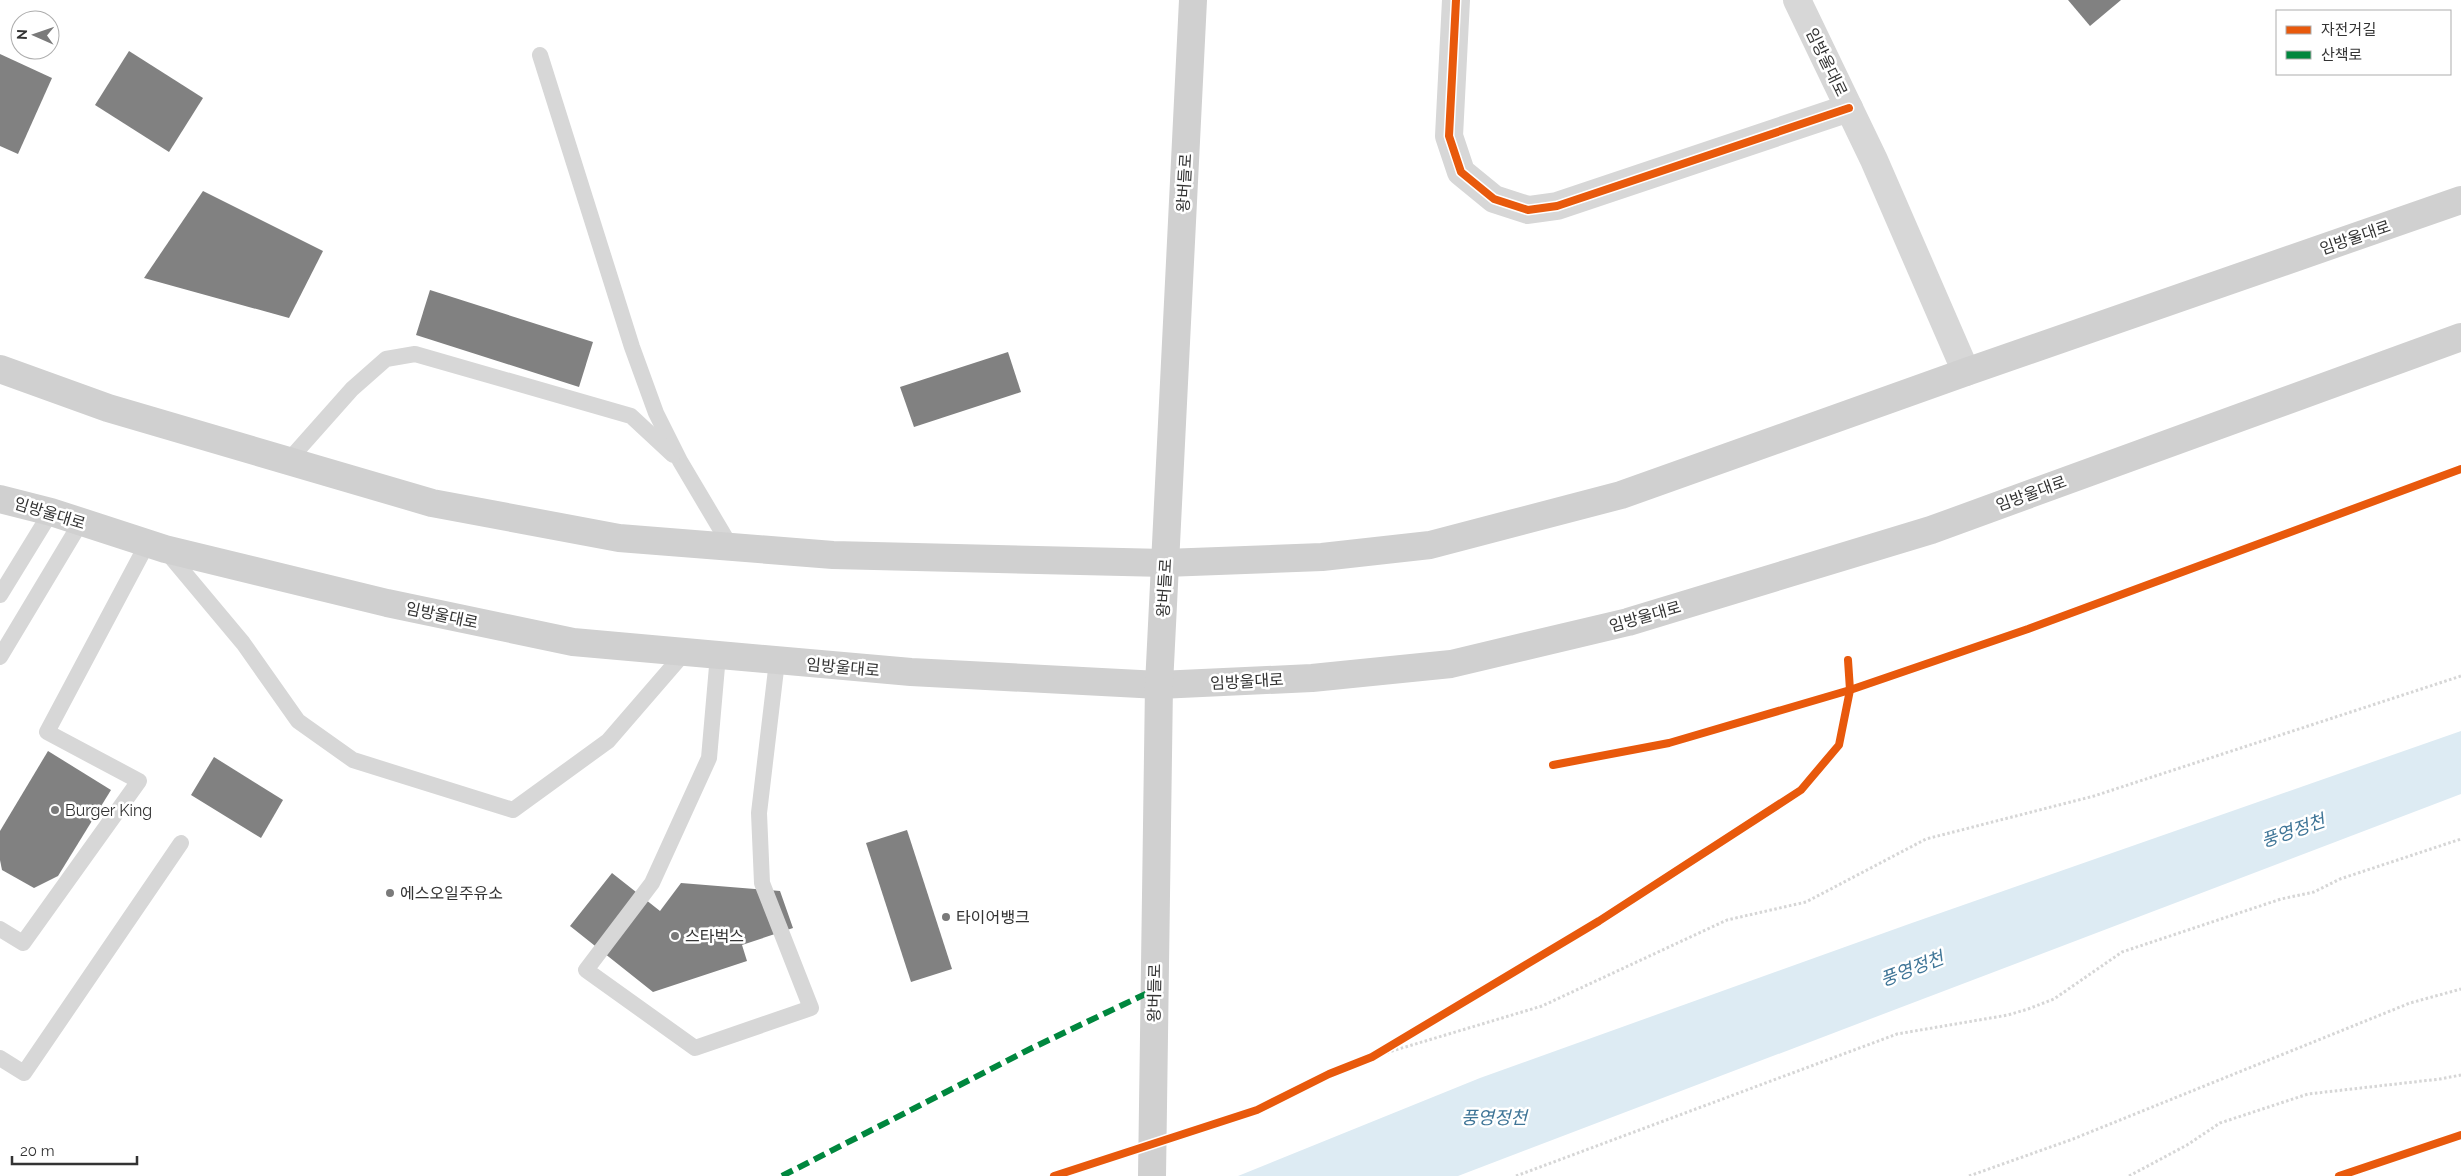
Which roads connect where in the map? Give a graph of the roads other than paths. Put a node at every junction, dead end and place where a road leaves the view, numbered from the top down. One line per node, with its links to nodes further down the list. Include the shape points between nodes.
1 (1193, 0): 17 (main road, 왕버들로)
2 (1456, 0): 5 (street, via 1449,136 1461,172 1494,199 1528,210 1557,206)
3 (1797, 0): 5 (street, 임방울대로)
4 (540, 55): 11 (lane, via 632,347 656,413)
5 (1849, 108): 9 (street, 임방울대로)
6 (2461, 200): 9 (main road, 임방울대로)
7 (2461, 337): 23 (main road, 임방울대로, via 1931,530 1628,622 1451,664 1312,678)
8 (0, 369): 10 (main road, 임방울대로, via 108,408)
9 (1966, 372): 17 (main road, 임방울대로, via 1621,495 1430,545 1322,557)
10 (288, 461): 11 (lane, via 352,389 386,359 415,354 631,416); 16 (main road, 임방울대로, via 432,503 619,538)
11 (680, 461): 16 (lane)
12 (0, 499): 13 (main road, 임방울대로)
13 (51, 512): 14 (main road, 임방울대로); 18 (lane)
14 (81, 522): 15 (main road, 임방울대로); 21 (lane)
15 (156, 546): 19 (main road, 임방울대로, via 387,603 573,642); 19 (lane, via 243,643 298,721 353,760 513,810 608,741); 25 (lane, via 48,732 138,781 24,943)
16 (731, 547): 17 (main road, 임방울대로, via 833,555)
17 (1165, 564): 23 (main road, 왕버들로)
18 (0, 595)
19 (685, 652): 20 (main road, 임방울대로)
20 (718, 655): 22 (main road, 임방울대로); 22 (lane, via 709,758 652,883 586,970 695,1048 811,1008 762,882 759,812)
21 (0, 658)
22 (777, 661): 23 (main road, 임방울대로, via 911,672)
23 (1159, 685): 27 (main road, 왕버들로)
24 (181, 844): 26 (lane, via 24,1073)
25 (0, 929)
26 (0, 1058)
27 (1152, 1176)

